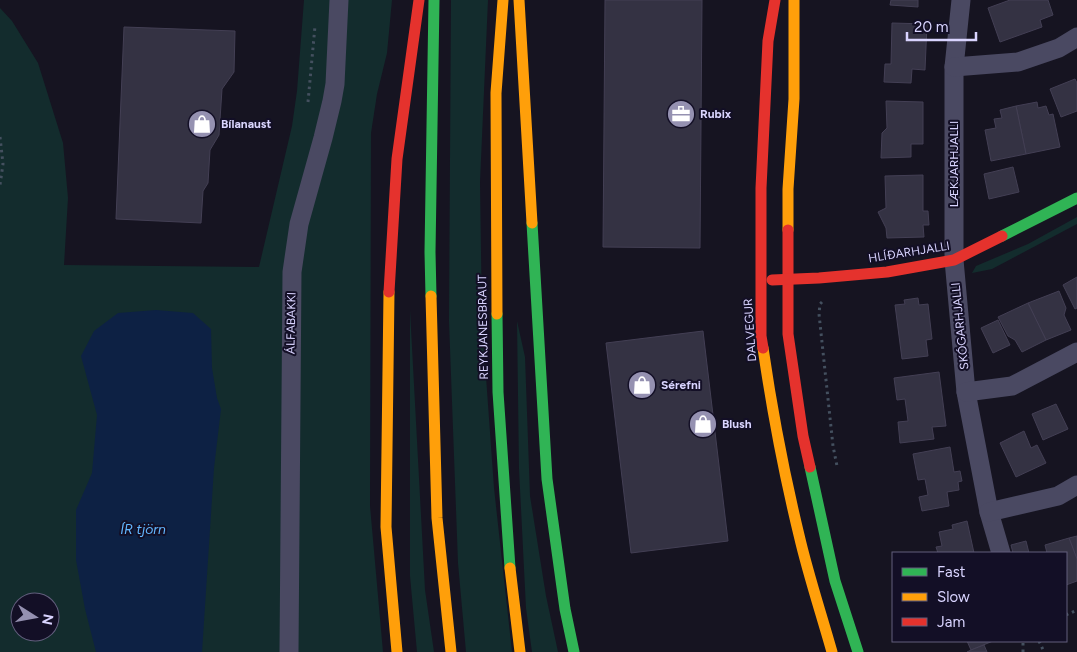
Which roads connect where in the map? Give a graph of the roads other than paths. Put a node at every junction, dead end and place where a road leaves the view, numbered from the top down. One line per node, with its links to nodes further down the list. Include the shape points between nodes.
1 (339, 0): 20 (street, ÁLFABAKKI, via 335,84 324,138 299,224 292,272)
2 (419, 0): 21 (main road, via 397,158 388,301 386,527)
3 (434, 0): 22 (main road, via 431,281 437,518)
4 (503, 0): 23 (main road, REYKJANESBRAUT, via 496,93 498,392 511,578)
5 (519, 0): 24 (main road, via 547,479)
6 (775, 0): 14 (main road, DALVEGUR, via 768,51 761,188)
7 (794, 0): 13 (main road)
8 (961, 0): 10 (street, LÆKJARHJALLI)
9 (1077, 37): 10 (street, via 1059,48 1018,62)
10 (954, 67): 12 (street, LÆKJARHJALLI)
11 (1077, 198): 12 (main road, HLÍÐARHJALLI)
12 (954, 260): 13 (main road, HLÍÐARHJALLI, via 887,272); 16 (street, SKÓGARHJALLI)
13 (788, 279): 14 (main road, HLÍÐARHJALLI); 26 (main road, via 788,334 803,436 836,580)
14 (761, 280): 25 (main road, DALVEGUR, via 761,336 782,461 799,536)
15 (1077, 352): 16 (street, via 1012,386)
16 (966, 392): 18 (street, SKÓGARHJALLI)
17 (1077, 485): 18 (street, via 1058,496)
18 (989, 512): 19 (street, SKÓGARHJALLI)
19 (1001, 552)
20 (289, 652)
21 (397, 652)
22 (451, 652)
23 (520, 652)
24 (574, 652)
25 (832, 652)
26 (858, 652)

